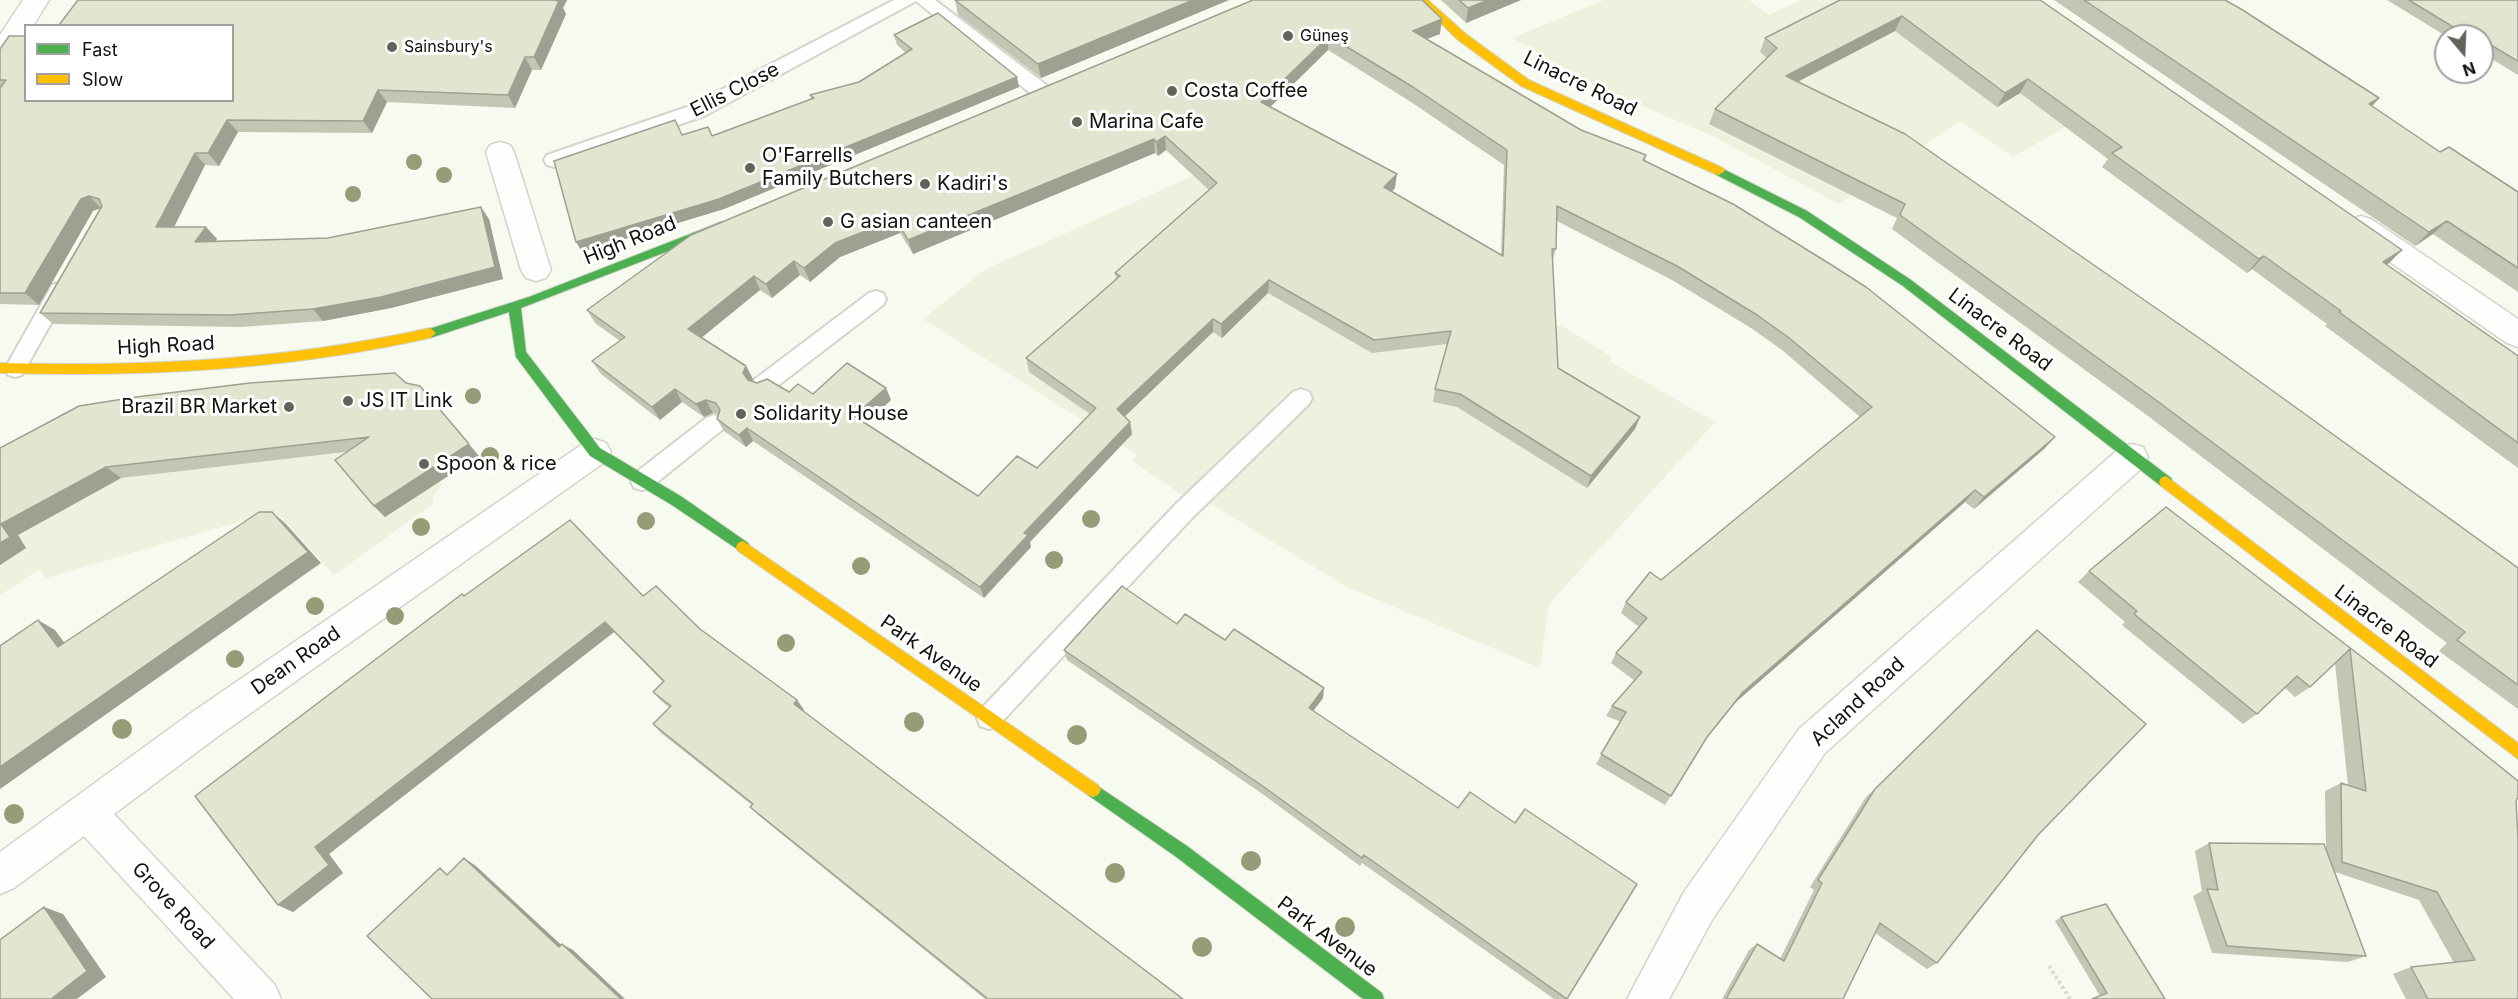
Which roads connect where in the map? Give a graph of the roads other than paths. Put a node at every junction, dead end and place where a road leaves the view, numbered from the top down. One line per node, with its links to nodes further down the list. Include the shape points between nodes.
1 (36, 0): 5 (street)
2 (908, 0): 8 (lane, Ellis Close, via 697,111)
3 (924, 0): 6 (lane)
4 (1422, 0): 21 (street, Linacre Road, via 1462,37 1525,83 1698,160 1803,214 1907,284)
5 (0, 56)
6 (1042, 92)
7 (500, 152): 11 (street)
8 (554, 160)
9 (2341, 213): 15 (street)
10 (734, 221): 14 (street, High Road)
11 (536, 270)
12 (68, 277): 16 (lane)
13 (876, 299): 17 (lane)
14 (515, 306): 16 (street, High Road, via 405,339 340,353 144,368); 20 (street, Park Avenue, via 520,353)
15 (2518, 335)
16 (5, 372)
17 (764, 385)
18 (1301, 398): 23 (lane, via 1184,511)
19 (714, 424): 22 (lane)
20 (595, 452): 22 (street, Park Avenue); 25 (street, Dean Road, via 204,725)
21 (2132, 458): 24 (street, Linacre Road); 29 (street, Acland Road, via 1812,741 1698,906)
22 (642, 481): 23 (street, Park Avenue, via 677,501)
23 (989, 718): 28 (street, Park Avenue, via 1180,851)
24 (2518, 752)
25 (87, 812): 26 (street, Dean Road); 27 (street, Grove Road)
26 (0, 875)
27 (261, 999)
28 (1376, 999)
29 (1647, 999)

